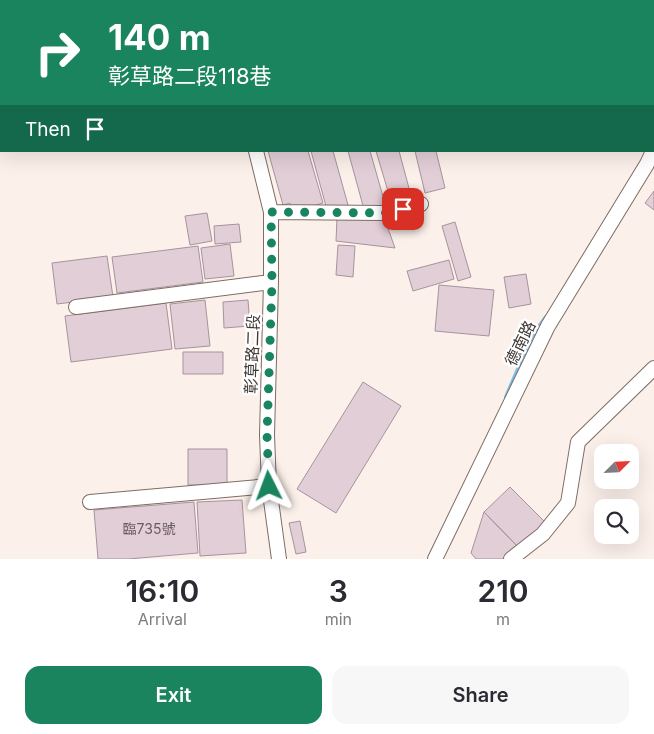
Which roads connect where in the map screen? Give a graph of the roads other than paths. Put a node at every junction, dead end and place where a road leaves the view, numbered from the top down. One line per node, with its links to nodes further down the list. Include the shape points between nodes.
1 (256, 152): 4 (street, 彰草路二段)
2 (653, 152): 11 (street, 德南路, via 548,326)
3 (421, 204): 4 (street, via 384,213)
4 (271, 212): 5 (street, 彰草路二段)
5 (272, 282): 6 (street); 8 (street, 彰草路二段, via 267,435)
6 (76, 307)
7 (654, 368): 12 (street, via 578,442 568,503 543,534)
8 (269, 486): 9 (street); 10 (street, 彰草路二段)
9 (90, 502)
10 (279, 559)
11 (435, 559)
12 (512, 559)

